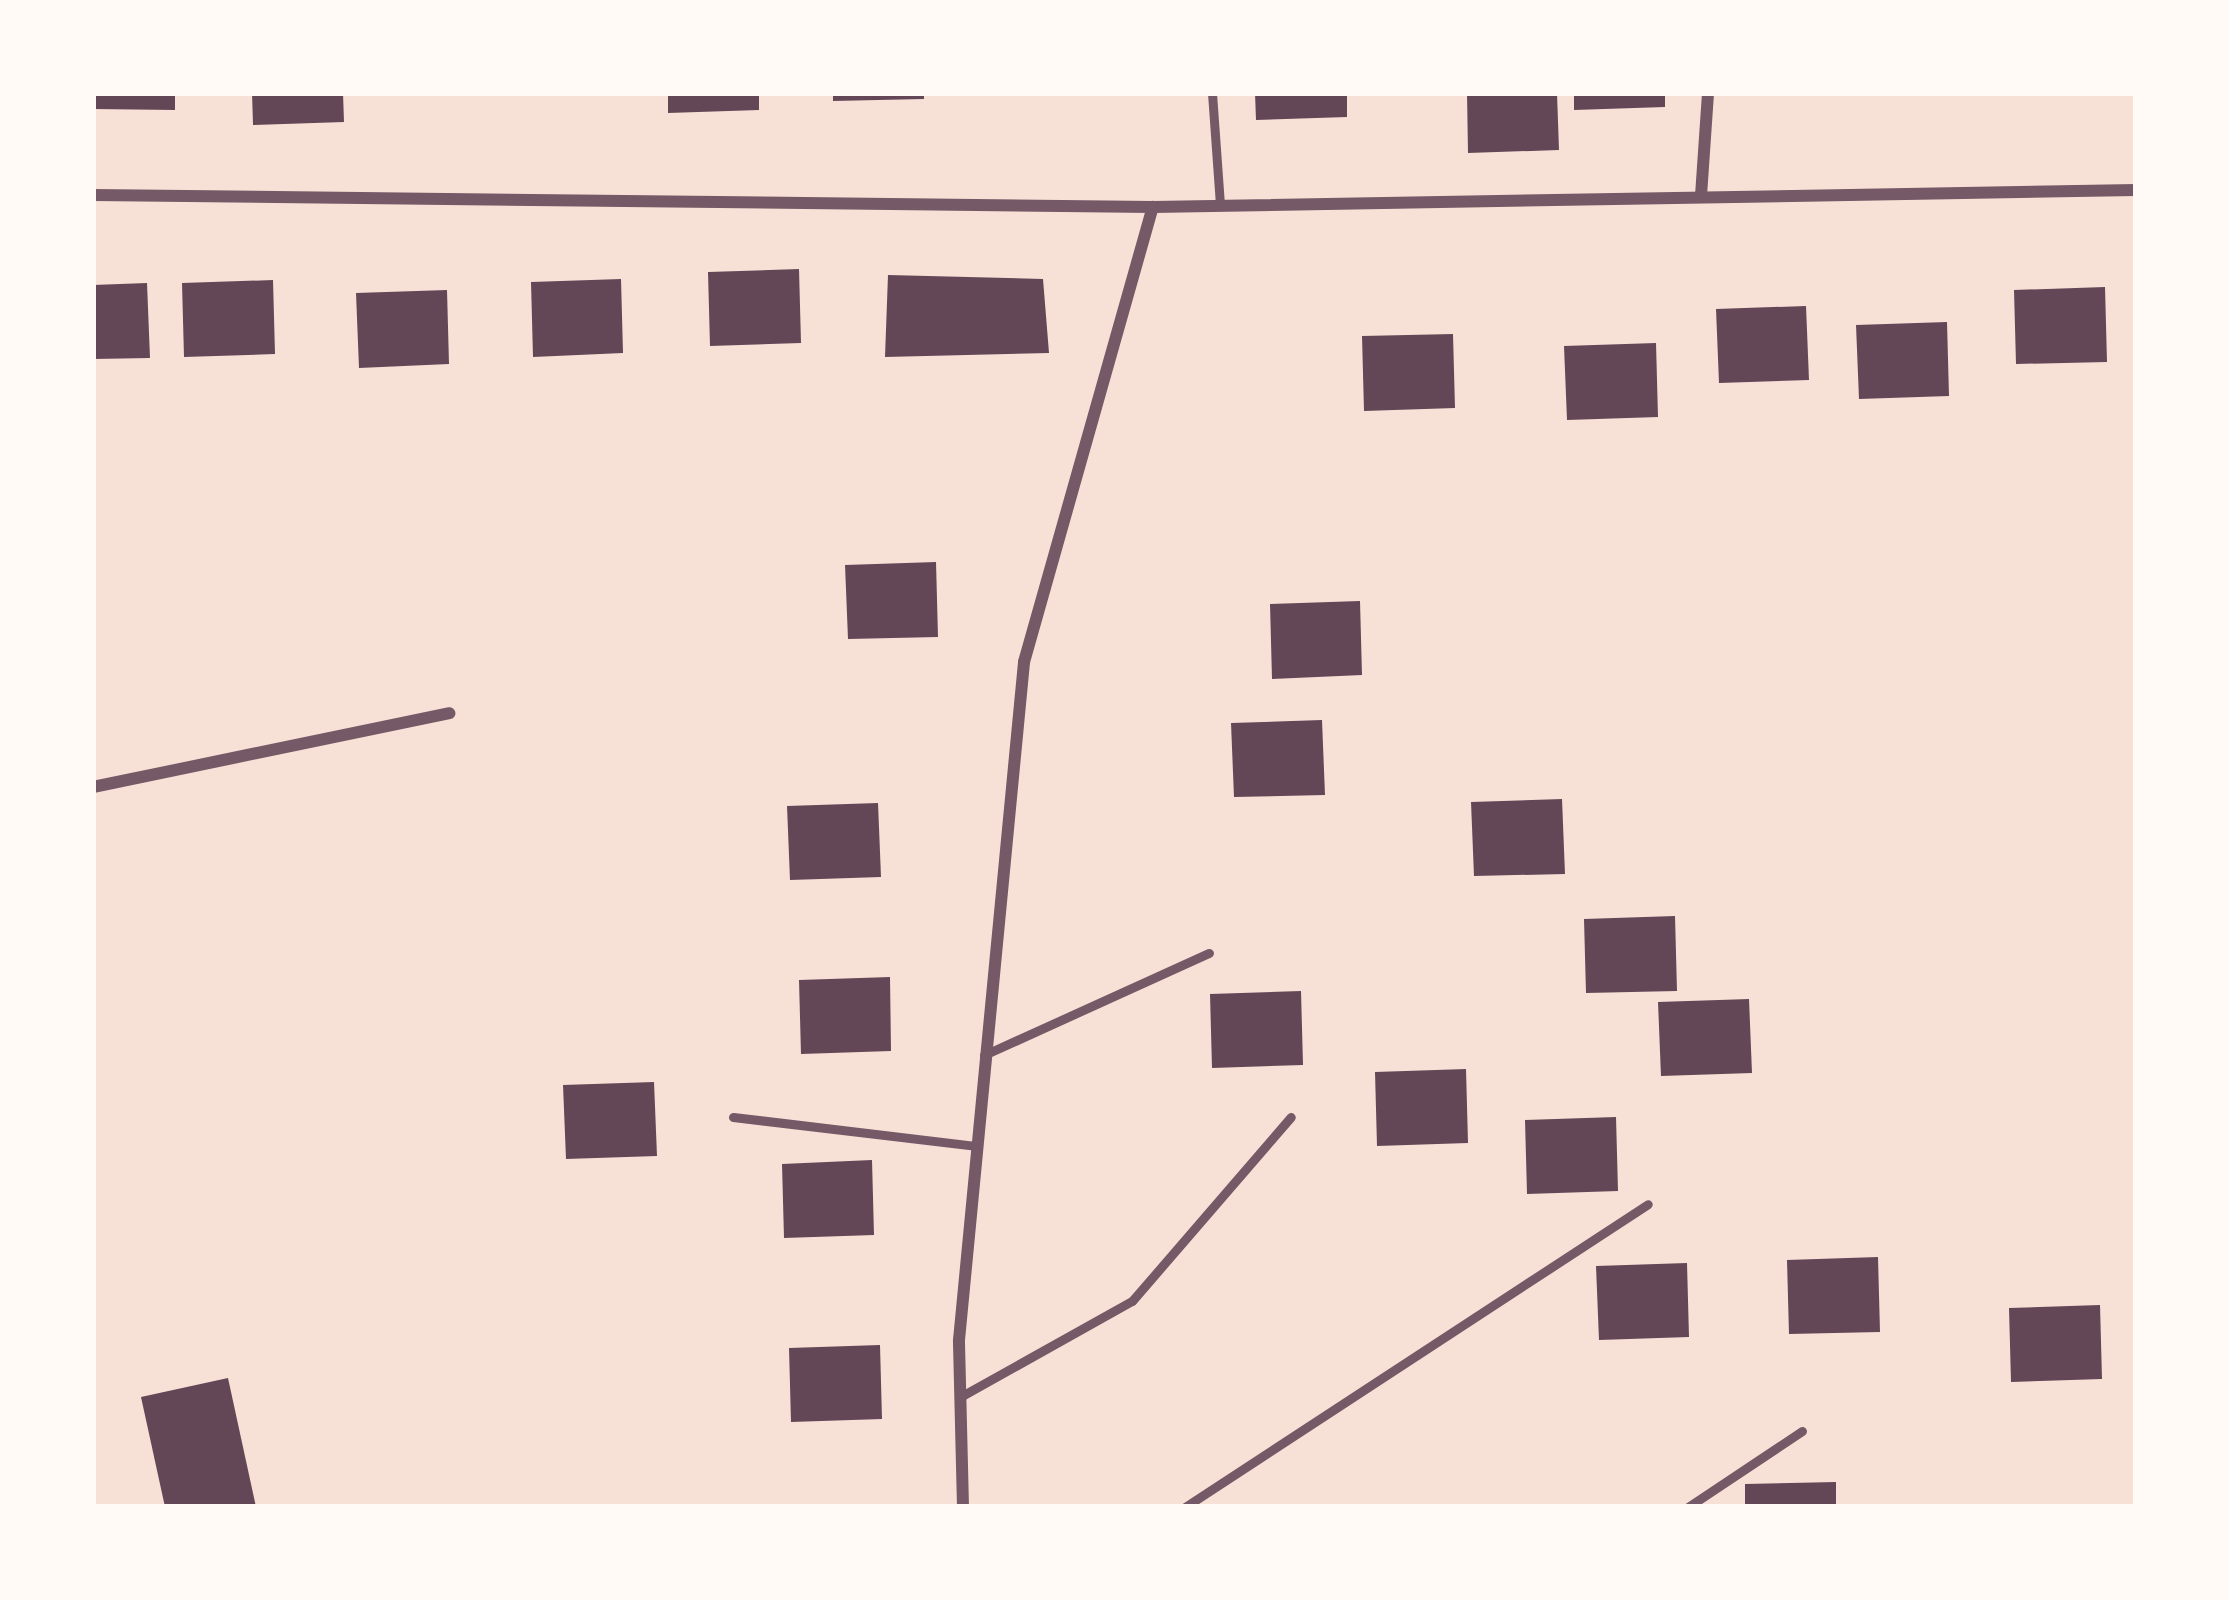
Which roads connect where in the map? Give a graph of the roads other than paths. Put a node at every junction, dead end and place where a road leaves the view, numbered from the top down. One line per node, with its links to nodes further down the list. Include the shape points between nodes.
1 (1212, 93): 6 (lane)
2 (1708, 93): 5 (street)
3 (2136, 190): 5 (street)
4 (93, 195): 7 (street)
5 (1701, 196): 6 (street)
6 (1220, 205): 7 (street)
7 (1153, 207): 11 (street, via 1024,662)
8 (448, 713): 9 (street)
9 (93, 787)
10 (1209, 953): 11 (lane)
11 (985, 1055): 14 (street)
12 (733, 1117): 14 (lane)
13 (1291, 1117): 16 (lane, via 1132,1301)
14 (974, 1146): 16 (street)
15 (1648, 1204): 19 (lane)
16 (960, 1397): 18 (street)
17 (1802, 1431): 20 (lane)
18 (963, 1507)
19 (1184, 1507)
20 (1688, 1507)

